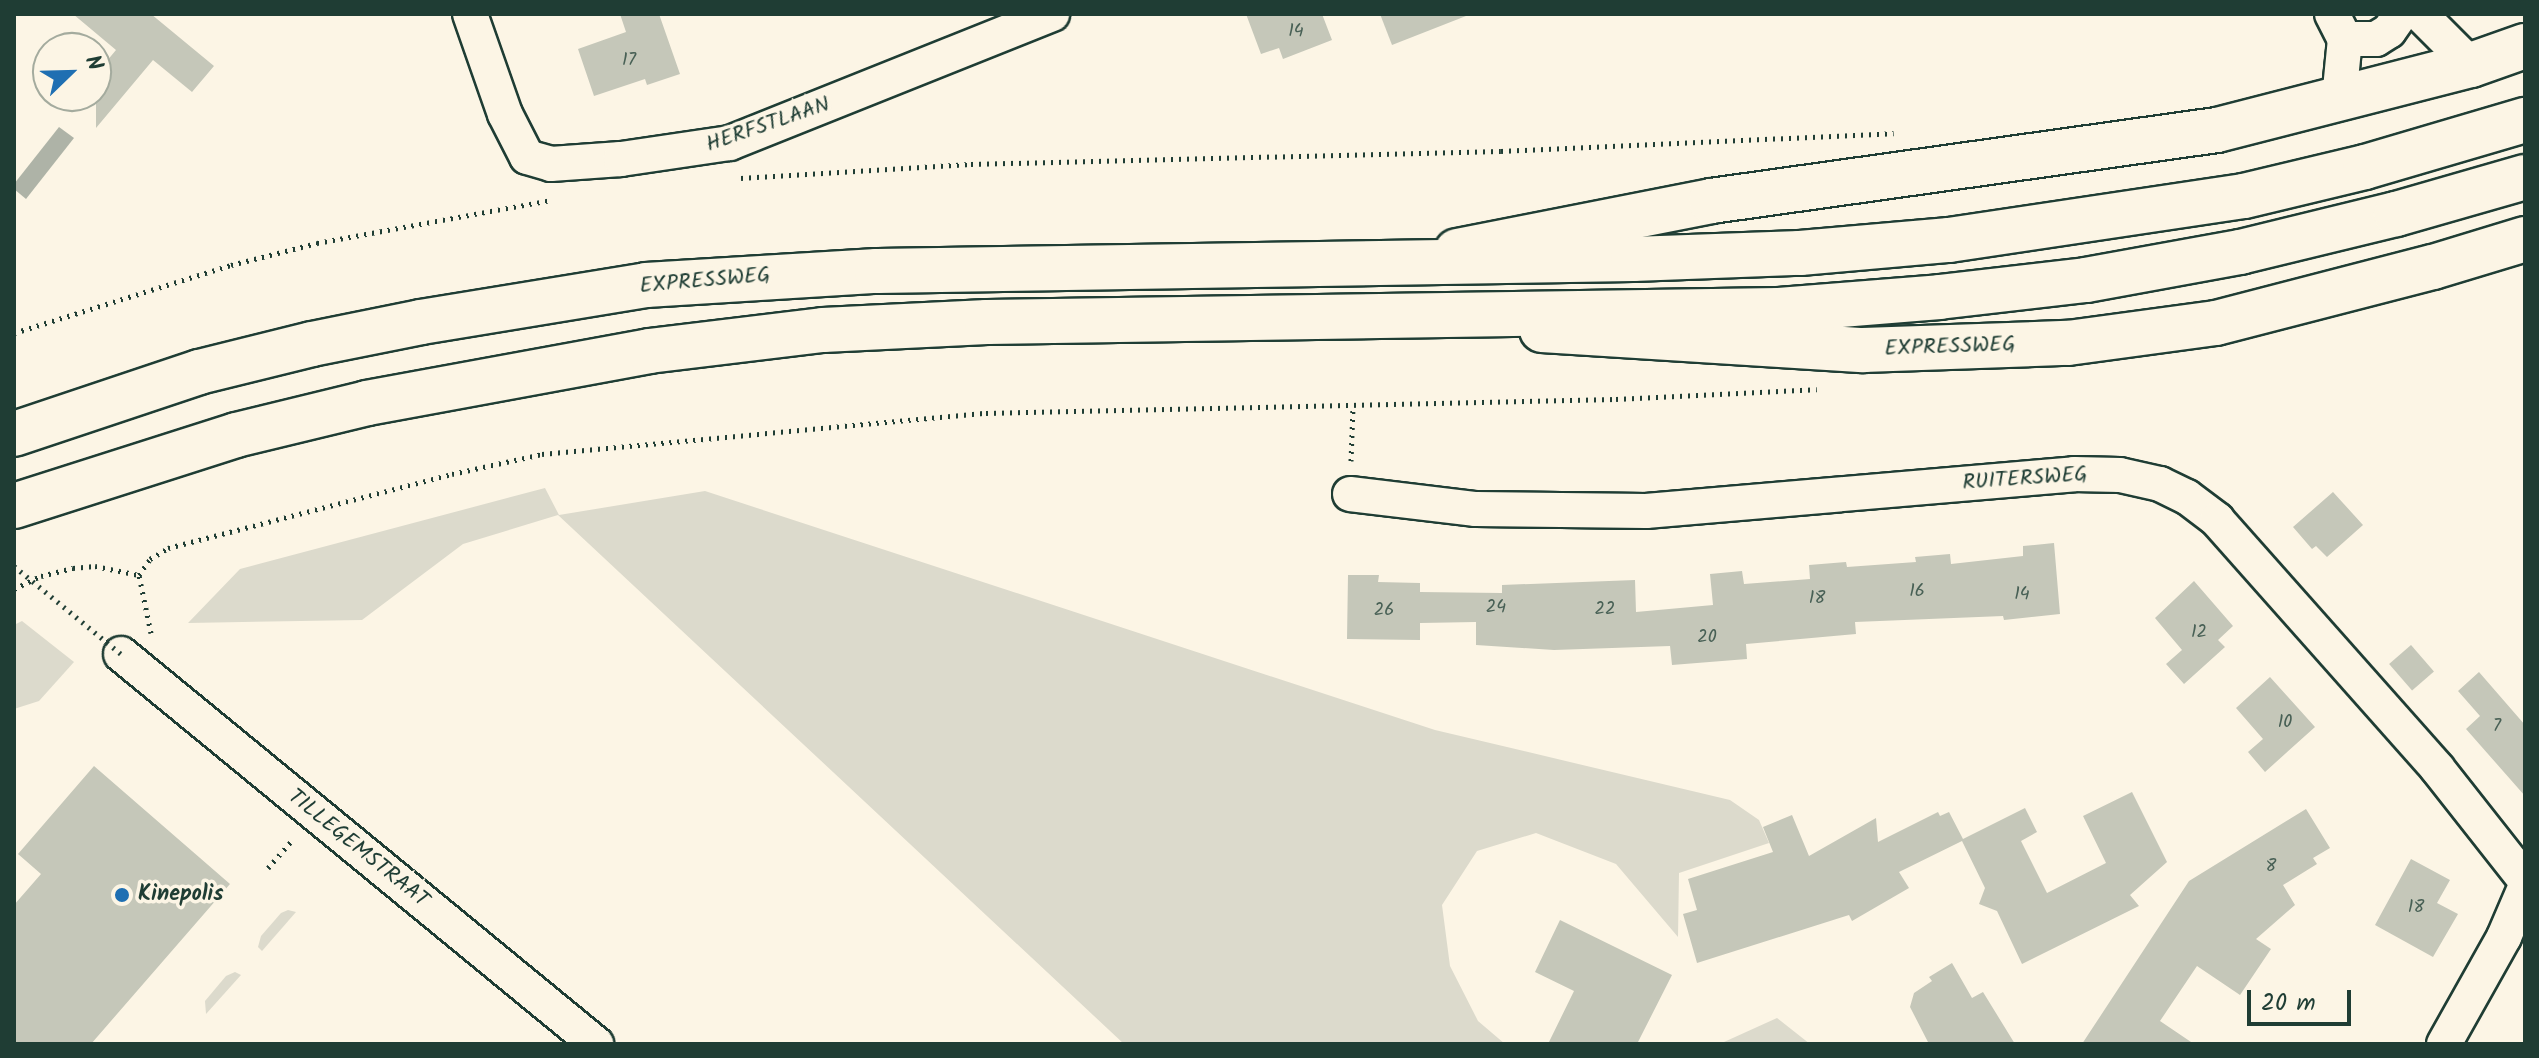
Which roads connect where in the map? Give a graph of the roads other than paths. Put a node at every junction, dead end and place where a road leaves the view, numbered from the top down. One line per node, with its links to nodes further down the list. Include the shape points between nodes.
1 (470, 14): 2 (street, HERFSTLAAN, via 505,114 527,157 551,164 730,143)
2 (1052, 14)
3 (2401, 14): 5 (street, via 2376,39)
4 (2420, 14): 7 (street)
5 (2338, 27): 8 (street)
6 (2525, 46): 7 (main road, EXPRESSWEG)
7 (2471, 65): 8 (main road, EXPRESSWEG)
8 (2340, 88): 12 (main road, EXPRESSWEG, via 2217,130 1711,201)
9 (2525, 120): 12 (main road, EXPRESSWEG, via 2244,196 2006,234 1800,253)
10 (2525, 177): 13 (main road, EXPRESSWEG, via 2240,252 2022,289 1779,310)
11 (2525, 239): 13 (main road, EXPRESSWEG, via 2216,323 2068,343 1863,350)
12 (1414, 261): 14 (main road, EXPRESSWEG, via 877,271 646,285 312,344 199,372)
13 (1364, 316): 16 (main road, EXPRESSWEG, via 823,330 649,351 367,403 236,435)
14 (14, 434)
15 (1350, 494): 18 (street, RUITERSWEG, via 1476,509 1646,511 2057,475 2120,475 2160,484 2217,520 2437,768)
16 (14, 506)
17 (121, 654): 20 (street, TILLEGEMSTRAAT)
18 (2525, 880)
19 (2525, 888): 21 (street)
20 (596, 1044)
21 (2444, 1044)

